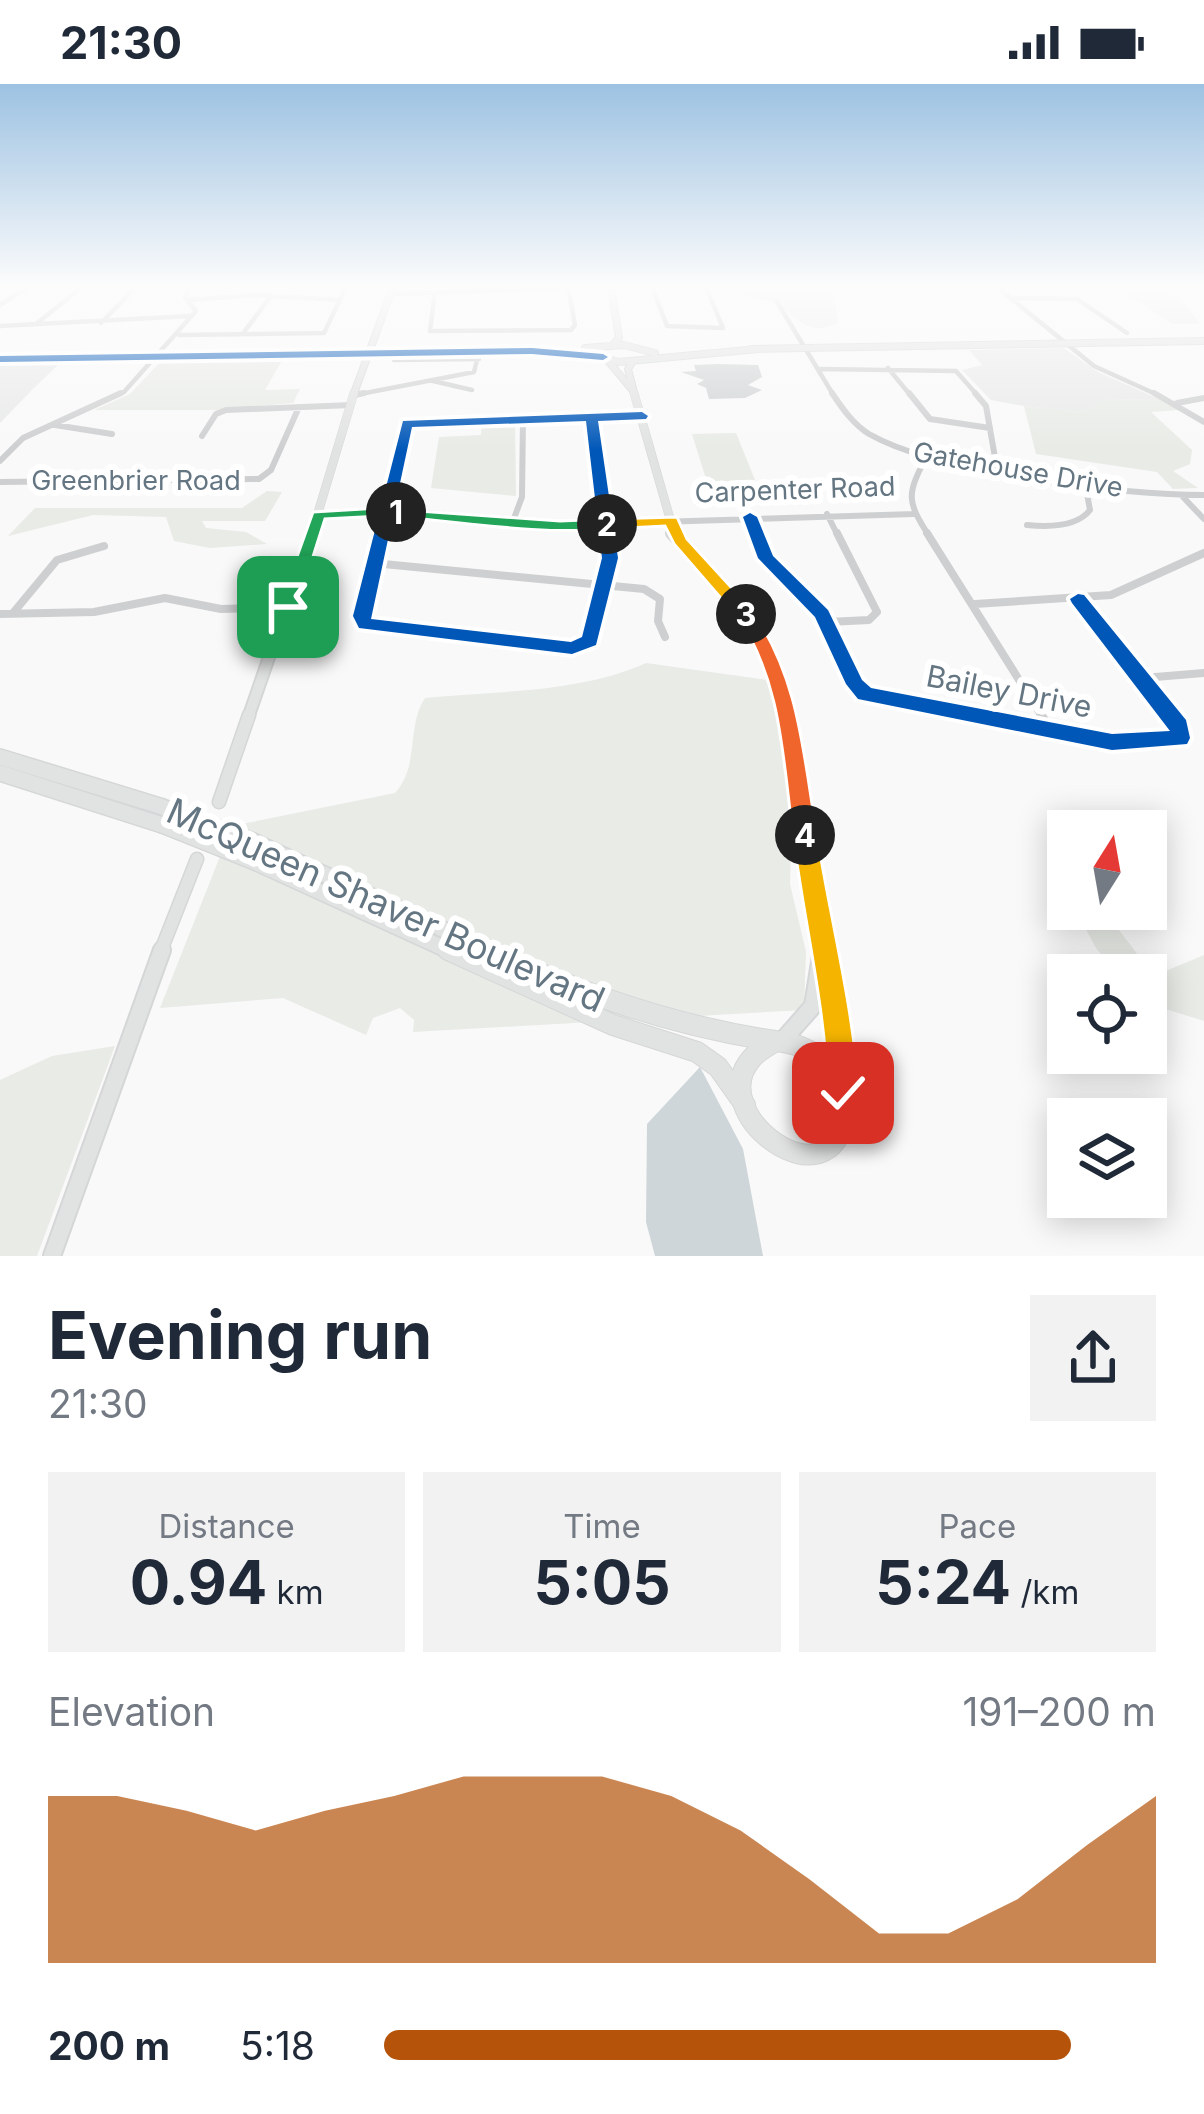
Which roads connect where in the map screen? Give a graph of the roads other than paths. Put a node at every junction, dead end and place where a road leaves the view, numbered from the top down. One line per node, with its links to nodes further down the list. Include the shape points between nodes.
1 (171, 342): 16 (street, Greenbrier Road)
2 (374, 342): 14 (main road)
3 (615, 342): 9 (main road)
4 (632, 342): 11 (main road)
5 (804, 342): 10 (street, Gatehouse Drive)
6 (1063, 342): 8 (street)
7 (1172, 342): 8 (main road)
8 (1066, 344): 10 (main road); 28 (street)
9 (610, 347): 11 (main road); 13 (main road); 17 (main road)
10 (808, 347): 12 (main road); 22 (street, Gatehouse Drive)
11 (637, 349): 12 (main road); 20 (main road)
12 (758, 350): 20 (main road)
13 (532, 351): 15 (main road); 17 (main road)
14 (370, 354): 15 (main road); 16 (main road); 27 (main road)
15 (478, 355): 19 (street); 23 (street, via 474,372)
16 (158, 357): 18 (main road); 34 (street, Greenbrier Road, via 124,392)
17 (605, 358): 20 (main road); 25 (main road)
18 (0, 359)
19 (394, 360)
20 (635, 360): 25 (main road, via 627,366)
21 (888, 368): 22 (street); 35 (street, via 930,419); 35 (street, via 956,370 985,403)
22 (820, 369): 40 (street, Gatehouse Drive, via 860,427)
23 (431, 380): 24 (street); 27 (street)
24 (472, 390)
25 (634, 392): 30 (main road)
26 (1204, 398): 28 (street)
27 (353, 400): 29 (street); 50 (main road)
28 (1175, 403): 33 (street)
29 (299, 407): 37 (street, via 222,411); 43 (street, Greenbrier Road, via 259,479)
30 (642, 416): 32 (street); 55 (main road)
31 (523, 418): 32 (street); 47 (street, via 410,423); 53 (street, via 522,497)
32 (592, 418): 54 (street)
33 (1204, 422)
34 (53, 424): 36 (street); 38 (street, Greenbrier Road)
35 (990, 428): 42 (street)
36 (112, 434)
37 (202, 436)
38 (18, 442): 39 (street); 41 (street, Greenbrier Road)
39 (0, 443)
40 (926, 457): 42 (street, Gatehouse Drive); 49 (street, via 910,489)
41 (0, 460)
42 (997, 469): 44 (street, Gatehouse Drive)
43 (0, 482)
44 (1085, 483): 46 (street, Gatehouse Drive); 56 (street, via 1084,518)
45 (1204, 495): 46 (street, Gatehouse Drive)
46 (1183, 496): 52 (street)
47 (385, 512): 50 (street, Carpenter Road); 53 (street, Carpenter Road); 59 (street)
48 (827, 514): 49 (street, Carpenter Road); 51 (street, Carpenter Road); 66 (street, via 877,612 869,620)
49 (914, 514): 62 (street)
50 (319, 515): 63 (main road)
51 (751, 517): 55 (street, Carpenter Road); 66 (street, Bailey Drive, via 766,559)
52 (1204, 519)
53 (513, 521): 54 (street, Carpenter Road)
54 (608, 524): 55 (street, Carpenter Road); 60 (street)
55 (672, 524): 75 (main road, via 776,664)
56 (1027, 525)
57 (104, 546): 65 (street, via 57,560)
58 (1204, 553): 61 (street, via 1119,593)
59 (373, 563): 60 (street); 60 (street, via 365,624 572,648 590,641)
60 (606, 586): 67 (street, via 656,594)
61 (1078, 599): 62 (street); 69 (street, Bailey Drive)
62 (973, 604): 70 (street)
63 (288, 607): 65 (street, via 221,609 165,598 94,612); 73 (main road)
64 (0, 614): 65 (street)
65 (12, 614)
66 (828, 622): 70 (street, Bailey Drive, via 865,694)
67 (665, 638)
68 (1204, 673): 69 (street)
69 (1142, 678): 70 (street, Bailey Drive, via 1179,724 1180,738 1129,744)
70 (1052, 731)
71 (0, 757): 76 (main road, McQueen Shaver Boulevard, bridge, via 254,842 618,1007 686,1028)
72 (0, 773): 78 (main road, McQueen Shaver Boulevard, bridge, via 162,825 598,1019 697,1052 718,1066)
73 (219, 802)
74 (197, 860): 79 (main road)
75 (822, 952): 76 (main road, via 813,1006); 77 (main road, via 836,998)
76 (779, 1041): 77 (main road, via 813,1049); 78 (main road, via 762,1047 745,1071)
77 (843, 1093): 78 (main road, via 838,1137 811,1155 777,1149)
78 (745, 1105)
79 (52, 1256)

